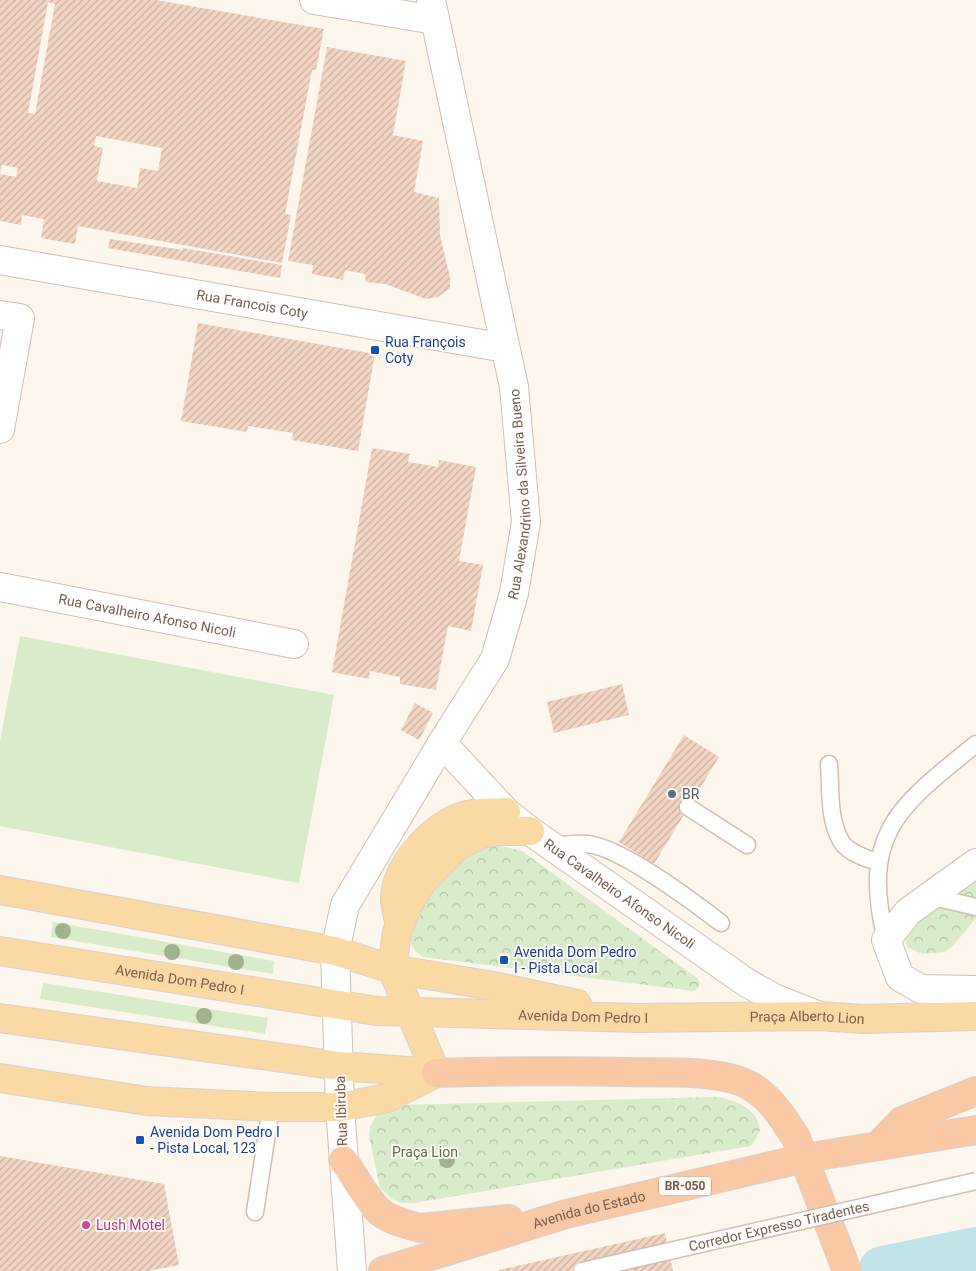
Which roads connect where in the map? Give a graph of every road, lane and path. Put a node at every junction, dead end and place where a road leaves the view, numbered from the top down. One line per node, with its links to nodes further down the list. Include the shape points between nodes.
1 (314, 0): 2 (street)
2 (433, 10): 5 (street, Rua Alexandrino da Silveira Bueno)
3 (0, 260): 5 (street, Rua Francois Coty)
4 (0, 315): 6 (street, via 20,318)
5 (505, 348): 9 (street, Rua Alexandrino da Silveira Bueno, via 514,387 526,522 514,593 495,659)
6 (0, 429)
7 (0, 586): 8 (street, Rua Cavalheiro Afonso Nicoli)
8 (294, 644)
9 (442, 743): 13 (street, Rua Cavalheiro Afonso Nicoli); 25 (street, Rua Alexandrino da Silveira Bueno, via 345,905)
10 (976, 744): 16 (lane, via 918,790 894,821 880,848)
11 (829, 764): 16 (lane, via 833,818 842,843 863,857)
12 (688, 807): 15 (lane)
13 (506, 812): 14 (street, Rua Cavalheiro Afonso Nicoli); 22 (main road, via 463,816 440,829 417,850 402,870 395,898)
14 (541, 839): 21 (lane, via 587,844 615,852); 22 (main road, via 500,831 481,834 456,847 423,881); 31 (street, Rua Cavalheiro Afonso Nicoli, via 747,983)
15 (747, 845)
16 (878, 862): 23 (lane, via 879,912)
17 (976, 863): 19 (street)
18 (0, 890): 25 (main road, Avenida Dom Pedro I)
19 (930, 896): 20 (lane); 23 (street, via 908,912)
20 (976, 906)
21 (721, 923)
22 (399, 926): 26 (main road)
23 (886, 940): 27 (street, via 900,977 921,990)
24 (0, 951): 29 (main road, Avenida Dom Pedro I)
25 (335, 951): 26 (main road, Avenida Dom Pedro I); 29 (street, Rua Ibiruba)
26 (392, 969): 30 (main road); 33 (main road, Avenida Dom Pedro I, via 493,986)
27 (976, 990)
28 (0, 1005): 34 (main road)
29 (337, 1006): 30 (main road, Avenida Dom Pedro I); 35 (street, Rua Ibiruba)
30 (410, 1012): 33 (main road, Avenida Dom Pedro I); 36 (main road)
31 (819, 1016): 32 (main road, Praça Alberto Lion, via 864,1019); 33 (main road, Praça Alberto Lion)
32 (976, 1016)
33 (638, 1018)
34 (12, 1020): 35 (main road)
35 (339, 1066): 36 (main road); 39 (street, Rua Ibiruba)
36 (436, 1073): 39 (main road, via 387,1098); 43 (highway, via 696,1073 738,1081 763,1093 796,1138)
37 (0, 1078): 40 (main road, via 148,1102)
38 (976, 1091): 42 (highway, via 902,1122)
39 (340, 1107): 40 (main road); 44 (street, Rua Ibiruba)
40 (271, 1108): 46 (lane)
41 (976, 1130): 42 (highway, Avenida do Estado / BR-050)
42 (878, 1146): 43 (highway, Avenida do Estado / BR-050)
43 (805, 1158): 47 (highway, Avenida do Estado / BR-050); 51 (highway)
44 (343, 1160): 47 (highway, via 377,1209 387,1217 420,1228); 48 (street, Rua Ibiruba)
45 (976, 1181): 50 (lane, Corredor Expresso Tiradentes, bridge)
46 (255, 1212)
47 (566, 1214): 49 (highway, Avenida do Estado / BR-050)
48 (352, 1271)
49 (383, 1271)
50 (582, 1271)
51 (848, 1271)

